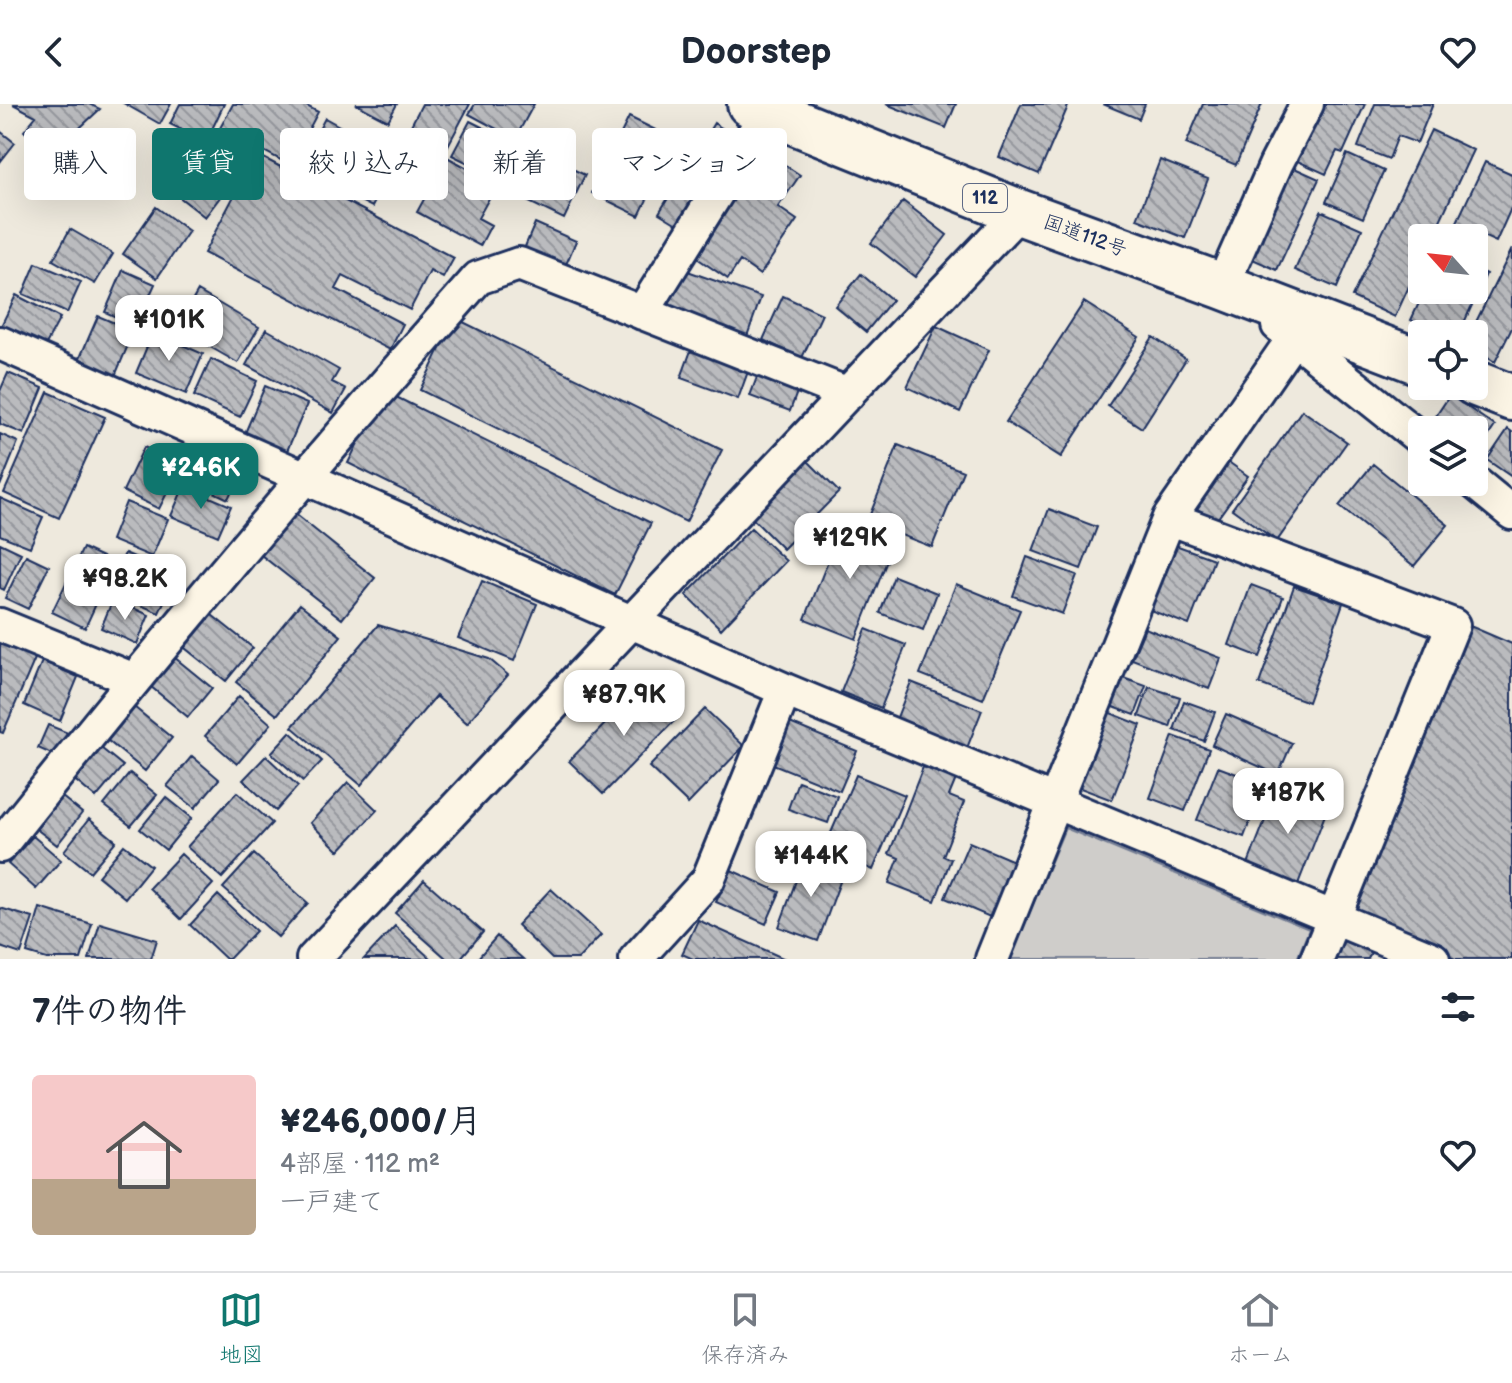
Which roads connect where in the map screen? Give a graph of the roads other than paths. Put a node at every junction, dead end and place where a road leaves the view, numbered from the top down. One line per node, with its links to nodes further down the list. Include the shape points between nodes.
1 (1307, 104): 4 (street)
2 (759, 108): 3 (highway, 国道112号 / 112); 5 (street)
3 (1019, 212): 4 (highway, 国道112号 / 112); 10 (street)
4 (1222, 286): 6 (street); 8 (highway, 国道112号 / 112)
5 (642, 313): 10 (street); 13 (street, via 519,264 478,278)
6 (1295, 336): 12 (street); 16 (street)
7 (0, 343): 13 (street)
8 (1408, 358)
9 (1488, 389): 11 (highway)
10 (848, 394): 17 (street)
11 (1512, 398)
12 (1408, 429)
13 (302, 478): 17 (street); 19 (street)
14 (1488, 493): 15 (street)
15 (1512, 513)
16 (1169, 518): 21 (street); 23 (street, via 1453,625)
17 (629, 622): 20 (street); 24 (street)
18 (0, 625): 19 (street)
19 (132, 679): 22 (street)
20 (785, 690): 21 (street); 25 (street, via 708,880)
21 (1055, 801): 23 (street); 26 (street)
22 (0, 846)
23 (1333, 919): 27 (street); 28 (street)
24 (313, 959)
25 (636, 959)
26 (992, 959)
27 (1317, 959)
28 (1433, 959)

